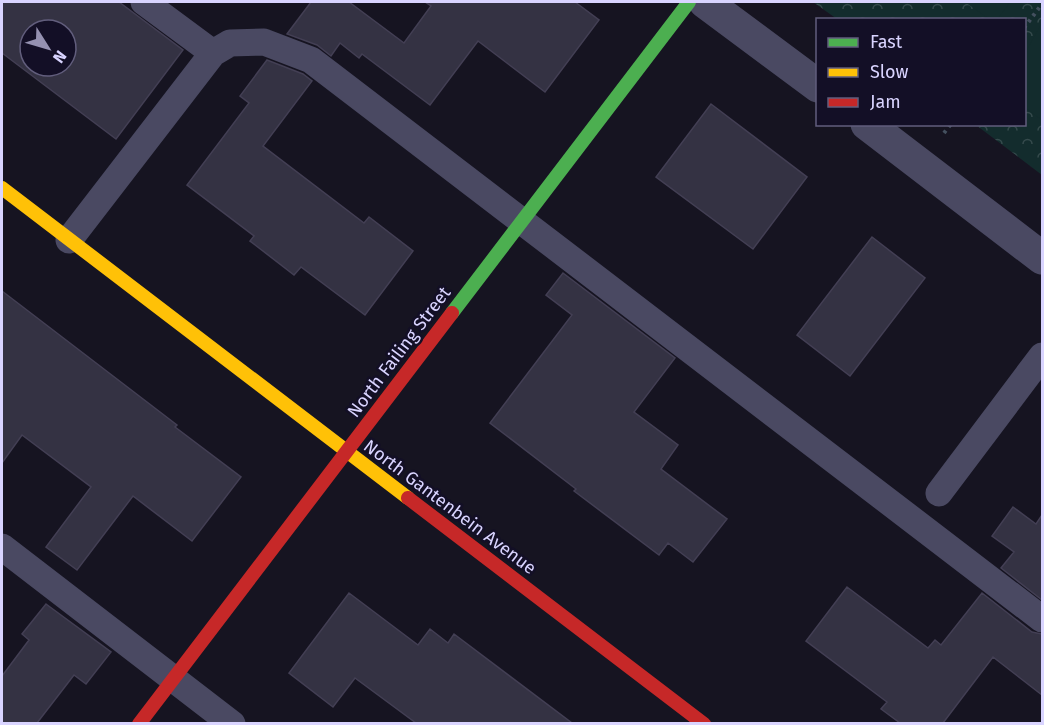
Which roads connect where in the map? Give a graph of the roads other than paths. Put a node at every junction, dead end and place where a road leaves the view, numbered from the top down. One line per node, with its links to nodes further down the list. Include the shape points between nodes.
1 (144, 2): 4 (lane)
2 (688, 2): 8 (street, North Failing Street)
3 (705, 2): 5 (street)
4 (213, 53): 8 (lane, via 230,43 264,42 311,60); 9 (lane)
5 (816, 85)
6 (870, 126): 10 (street)
7 (2, 188): 9 (street, North Gantenbein Avenue)
8 (521, 221): 12 (street, North Failing Street); 15 (lane)
9 (69, 240): 12 (street, North Gantenbein Avenue)
10 (1042, 258)
11 (1042, 356): 13 (lane)
12 (346, 451): 16 (street, North Failing Street); 19 (street, North Gantenbein Avenue)
13 (939, 493)
14 (2, 547): 16 (lane)
15 (1042, 619)
16 (173, 678): 17 (street, North Failing Street); 18 (lane)
17 (139, 723)
18 (232, 723)
19 (704, 723)

